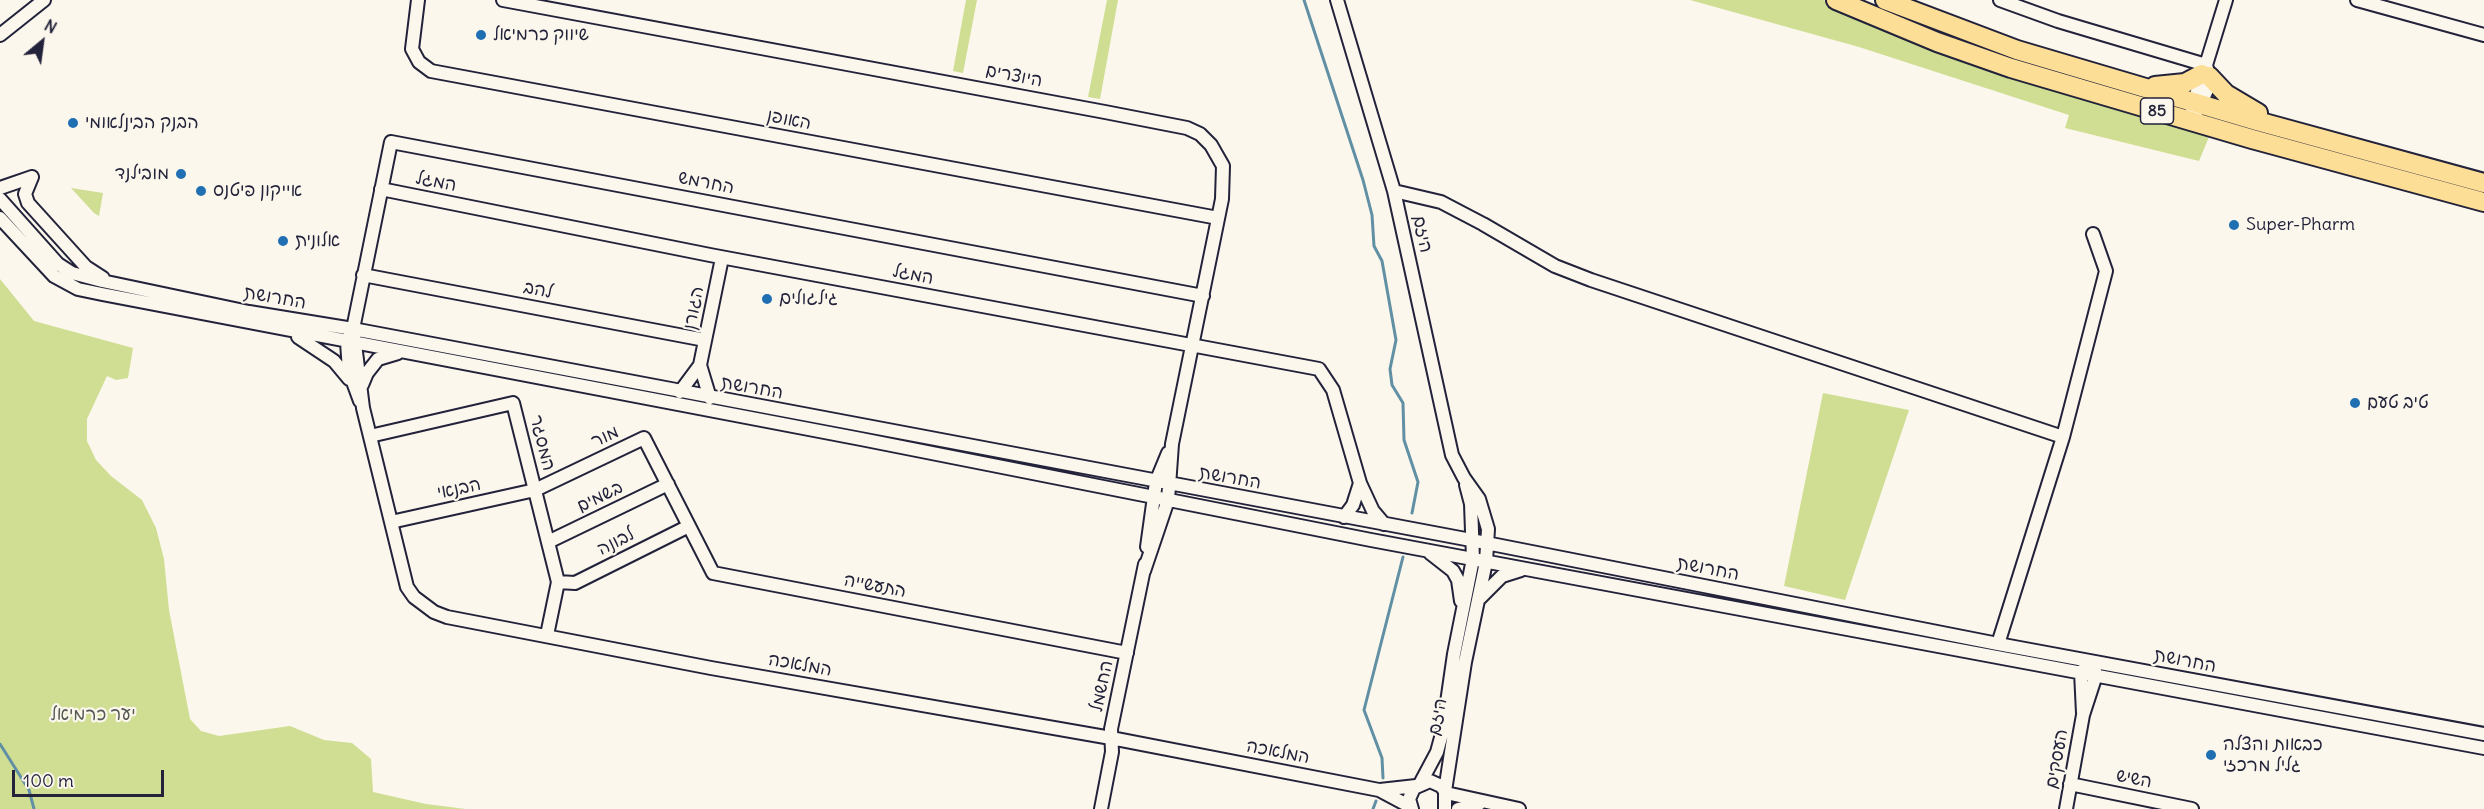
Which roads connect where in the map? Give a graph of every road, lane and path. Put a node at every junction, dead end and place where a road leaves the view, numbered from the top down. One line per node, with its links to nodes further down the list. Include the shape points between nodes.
1 (44, 0): 13 (street)
2 (418, 0): 26 (street, האופן, via 412,49 419,62 431,71)
3 (503, 0): 26 (street, היוצרים, via 1187,128 1211,145 1223,166)
4 (1337, 0): 22 (street, היזם)
5 (1836, 0): 17 (highway, 85, via 1971,55)
6 (1886, 0): 11 (highway, 85)
7 (1909, 0): 11 (highway)
8 (2000, 0): 14 (street)
9 (2226, 0): 14 (street)
10 (2356, 0): 12 (street)
11 (1929, 18): 15 (highway, 85, via 2017,50)
12 (2484, 34)
13 (0, 35)
14 (2206, 72): 15 (highway, via 2173,86); 16 (street); 18 (highway, via 2239,103)
15 (2141, 86): 16 (highway, 85)
16 (2198, 103): 17 (street); 18 (highway, 85)
17 (2191, 121): 24 (highway, 85)
18 (2289, 129): 19 (highway, 85)
19 (2484, 183)
20 (0, 188): 30 (street, via 32,177 25,194 27,203 86,267)
21 (381, 189): 28 (street, המגל); 29 (street, החרמש); 31 (street, החרמש, via 391,142)
22 (1394, 191): 43 (street, via 1441,202 1555,266 1591,280); 45 (street, היזם, via 1452,455)
23 (0, 199): 30 (street, החרושת, via 58,264 72,273)
24 (2484, 202)
25 (0, 218): 33 (street, החרושת, via 47,270 78,289)
26 (1218, 218): 31 (street, היוצרים)
27 (2093, 234): 43 (street, via 2106,271)
28 (722, 258): 34 (street, הגורן); 36 (street, המגל)
29 (363, 275): 32 (street, החרמש); 34 (street, להב)
30 (112, 283): 32 (street, החרושת)
31 (1203, 296): 36 (street, היוצרים)
32 (353, 329): 35 (street, המלאכה); 40 (street, החרושת)
33 (287, 331): 35 (street, החרושת); 39 (street, via 334,361)
34 (705, 340): 38 (street, הגורן)
35 (352, 343): 37 (street, החרושת); 39 (street, המלאכה, via 346,357)
36 (1192, 346): 44 (street, היוצרים); 47 (street, המגל, via 1319,369 1333,390)
37 (404, 353): 39 (street, via 378,359); 51 (street, החרושת)
38 (700, 365): 40 (street, הגורן); 41 (street, הגורן)
39 (357, 385): 42 (street, המלאכה)
40 (680, 393): 41 (street, החרושת)
41 (710, 398): 46 (street, החרושת)
42 (370, 436): 50 (street, המסגר, via 513,403); 54 (street, המלאכה)
43 (2063, 437): 68 (street)
44 (1172, 444): 46 (street, היוצרים); 49 (street, היוצרים)
45 (1464, 478): 57 (street, היזם, via 1471,504); 59 (street, היזם, via 1485,511)
46 (1156, 482): 49 (street, החרושת); 51 (street, היוצרים)
47 (1360, 483): 53 (street, via 1353,505); 55 (street, המגל)
48 (668, 484): 50 (street, מור, via 644,438); 56 (street, התעשייה); 58 (street, בשמים)
49 (1170, 485): 52 (street, היוצרים); 53 (street, החרושת)
50 (535, 490): 54 (street, הבנאי); 58 (street, המסגר)
51 (1153, 497): 52 (street, החרושת); 63 (street, החשמל)
52 (1168, 500): 60 (street, החרושת); 63 (street, החשמל)
53 (1344, 517): 55 (street, החרושת)
54 (391, 522): 67 (street, המלאכה, via 407,587 424,605 447,617)
55 (1384, 524): 57 (street, החרושת)
56 (689, 526): 64 (street, לבונה, via 575,583); 69 (street, התעשייה, via 713,573)
57 (1471, 540): 59 (street, החרושת); 61 (street, היזם)
58 (548, 542): 64 (street, המסגר)
59 (1489, 543): 61 (street, היזם); 68 (street, החרושת)
60 (1424, 550): 61 (street, החרושת); 66 (street, via 1453,571 1461,592)
61 (1480, 561): 62 (street, החרושת); 65 (street, היזם); 66 (street, היזם)
62 (1524, 569): 65 (street, via 1502,576); 73 (street, החרושת)
63 (1144, 571): 69 (street, החשמל)
64 (558, 582): 67 (street, המסגר)
65 (1477, 601): 71 (street, היזם)
66 (1462, 613): 70 (street, היזם)
67 (548, 635): 77 (street, המלאכה, via 711,668)
68 (1998, 644): 72 (street, החרושת)
69 (1127, 653): 77 (street, החשמל)
70 (1454, 654): 71 (street); 79 (street, היזם, via 1443,730 1437,752)
71 (1465, 662): 82 (street, היזם)
72 (2093, 662): 73 (street); 74 (street); 76 (street, החרושת)
73 (2081, 672): 74 (street, החרושת); 75 (street)
74 (2096, 675): 75 (street); 78 (street, החרושת)
75 (2083, 715): 80 (street, העסקים)
76 (2484, 734)
77 (1111, 738): 81 (street, המלאכה); 85 (street, החשמל)
78 (2484, 748)
79 (1419, 784): 81 (street, המלאכה); 82 (street, המלאכה, via 1436,783); 84 (street, המלאכה, via 1410,793)
80 (2070, 784): 89 (street, העסקים); 90 (street, השיש)
81 (1379, 790): 84 (street, המלאכה)
82 (1445, 792): 83 (street, המלאכה); 86 (street)
83 (1484, 803): 87 (street, המלאכה); 88 (street, המלאכה)
84 (1412, 808)
85 (1101, 809)
86 (1445, 809)
87 (1458, 809)
88 (1519, 809)
89 (2066, 809)
90 (2192, 809)

